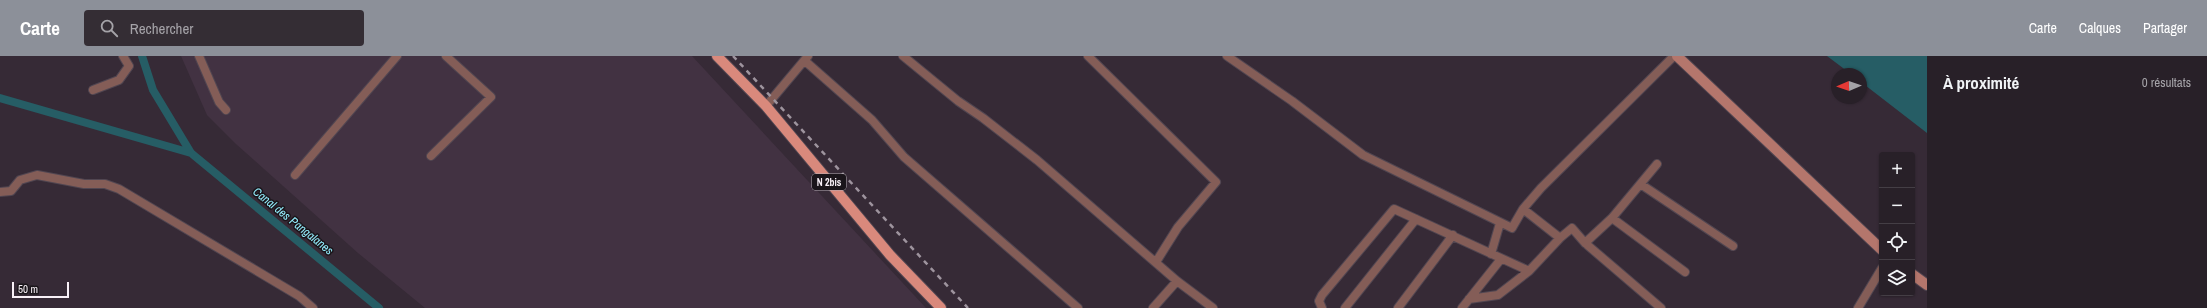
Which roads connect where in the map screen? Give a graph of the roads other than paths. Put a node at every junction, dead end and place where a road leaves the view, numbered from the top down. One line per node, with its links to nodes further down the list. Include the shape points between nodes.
1 (123, 56): 12 (street, via 128,66 119,80)
2 (199, 56): 14 (street, via 219,102)
3 (397, 56): 17 (street)
4 (446, 56): 15 (street, via 491,97)
5 (717, 56): 13 (main road, N 2bis)
6 (903, 56): 31 (street, via 1037,160)
7 (1088, 56): 31 (street, via 1216,182 1178,227)
8 (1227, 56): 23 (street, via 1363,155)
9 (1674, 56): 20 (street, via 1541,188)
10 (1677, 56): 28 (main road)
11 (807, 58): 13 (street); 41 (street, via 872,120 904,157)
12 (93, 90)
13 (766, 106): 40 (main road, N 2bis, via 890,255)
14 (226, 110)
15 (431, 156)
16 (1657, 164): 18 (street)
17 (295, 175)
18 (1642, 185): 21 (street); 27 (street)
19 (0, 192): 39 (street, via 11,191 20,180 37,175 84,184 105,184 120,189 299,296)
20 (1523, 210): 23 (street, via 1512,228); 25 (street)
21 (1612, 218): 26 (street); 33 (street)
22 (1416, 219): 24 (street); 44 (street, via 1394,209 1322,295 1319,301); 45 (street)
23 (1500, 223): 29 (street)
24 (1453, 236): 29 (street); 46 (street)
25 (1560, 238): 26 (street, via 1572,228); 32 (street)
26 (1585, 243): 48 (street)
27 (1733, 246)
28 (1879, 247)
29 (1491, 254): 30 (street)
30 (1501, 259): 32 (street); 38 (street)
31 (1156, 262): 36 (street)
32 (1529, 271): 38 (street, via 1498,295)
33 (1685, 272)
34 (1879, 273): 49 (street)
35 (1915, 276): 37 (main road)
36 (1177, 281): 42 (street); 43 (street)
37 (1927, 285)
38 (1469, 299): 47 (street)
39 (313, 308)
40 (941, 308)
41 (1078, 308)
42 (1153, 308)
43 (1213, 308)
44 (1322, 308)
45 (1345, 308)
46 (1398, 308)
47 (1462, 308)
48 (1661, 308)
49 (1858, 308)

